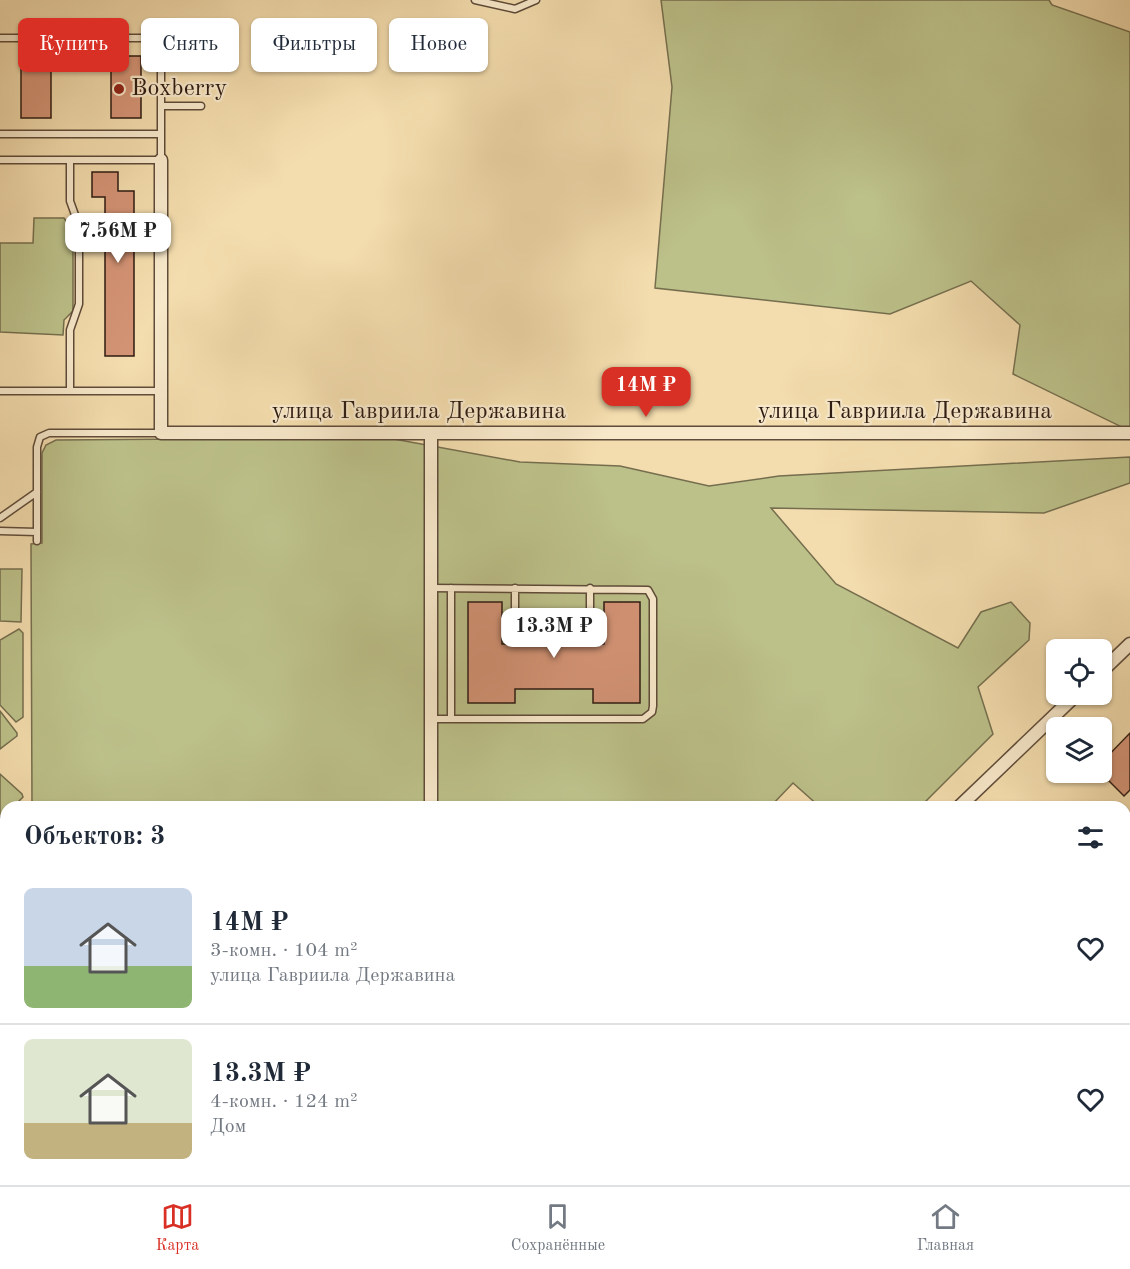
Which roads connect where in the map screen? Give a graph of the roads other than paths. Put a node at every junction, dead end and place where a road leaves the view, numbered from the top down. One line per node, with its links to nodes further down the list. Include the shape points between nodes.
1 (536, 0): 2 (lane, via 515,9)
2 (480, 1)
3 (0, 38): 4 (lane)
4 (141, 38)
5 (161, 72): 6 (lane)
6 (161, 106): 7 (lane); 9 (lane)
7 (201, 106)
8 (0, 134): 9 (lane)
9 (161, 134): 12 (lane)
10 (0, 160): 11 (lane)
11 (70, 160): 12 (lane); 14 (lane, via 70,202 79,226 79,308 70,333)
12 (161, 160): 15 (street)
13 (0, 391): 14 (lane)
14 (70, 391): 15 (lane)
15 (161, 391): 16 (street)
16 (161, 433): 17 (street, улица Гавриила Державина); 19 (lane, via 44,435 37,447)
17 (430, 433): 18 (street, улица Гавриила Державина); 24 (street)
18 (1130, 433)
19 (37, 492): 20 (lane); 22 (lane)
20 (0, 518)
21 (0, 531): 22 (lane)
22 (36, 532): 23 (lane)
23 (36, 542)
24 (430, 588): 25 (lane); 31 (street)
25 (451, 588): 26 (lane); 32 (lane)
26 (515, 588): 27 (lane); 27 (lane, via 515,628 522,634 589,632)
27 (590, 588): 32 (lane, via 643,588 652,593 654,706 648,717)
28 (1130, 644): 29 (street)
29 (1112, 661)
30 (1066, 705): 34 (street)
31 (430, 719): 32 (lane); 33 (street)
32 (451, 719)
33 (430, 801)
34 (965, 801)

